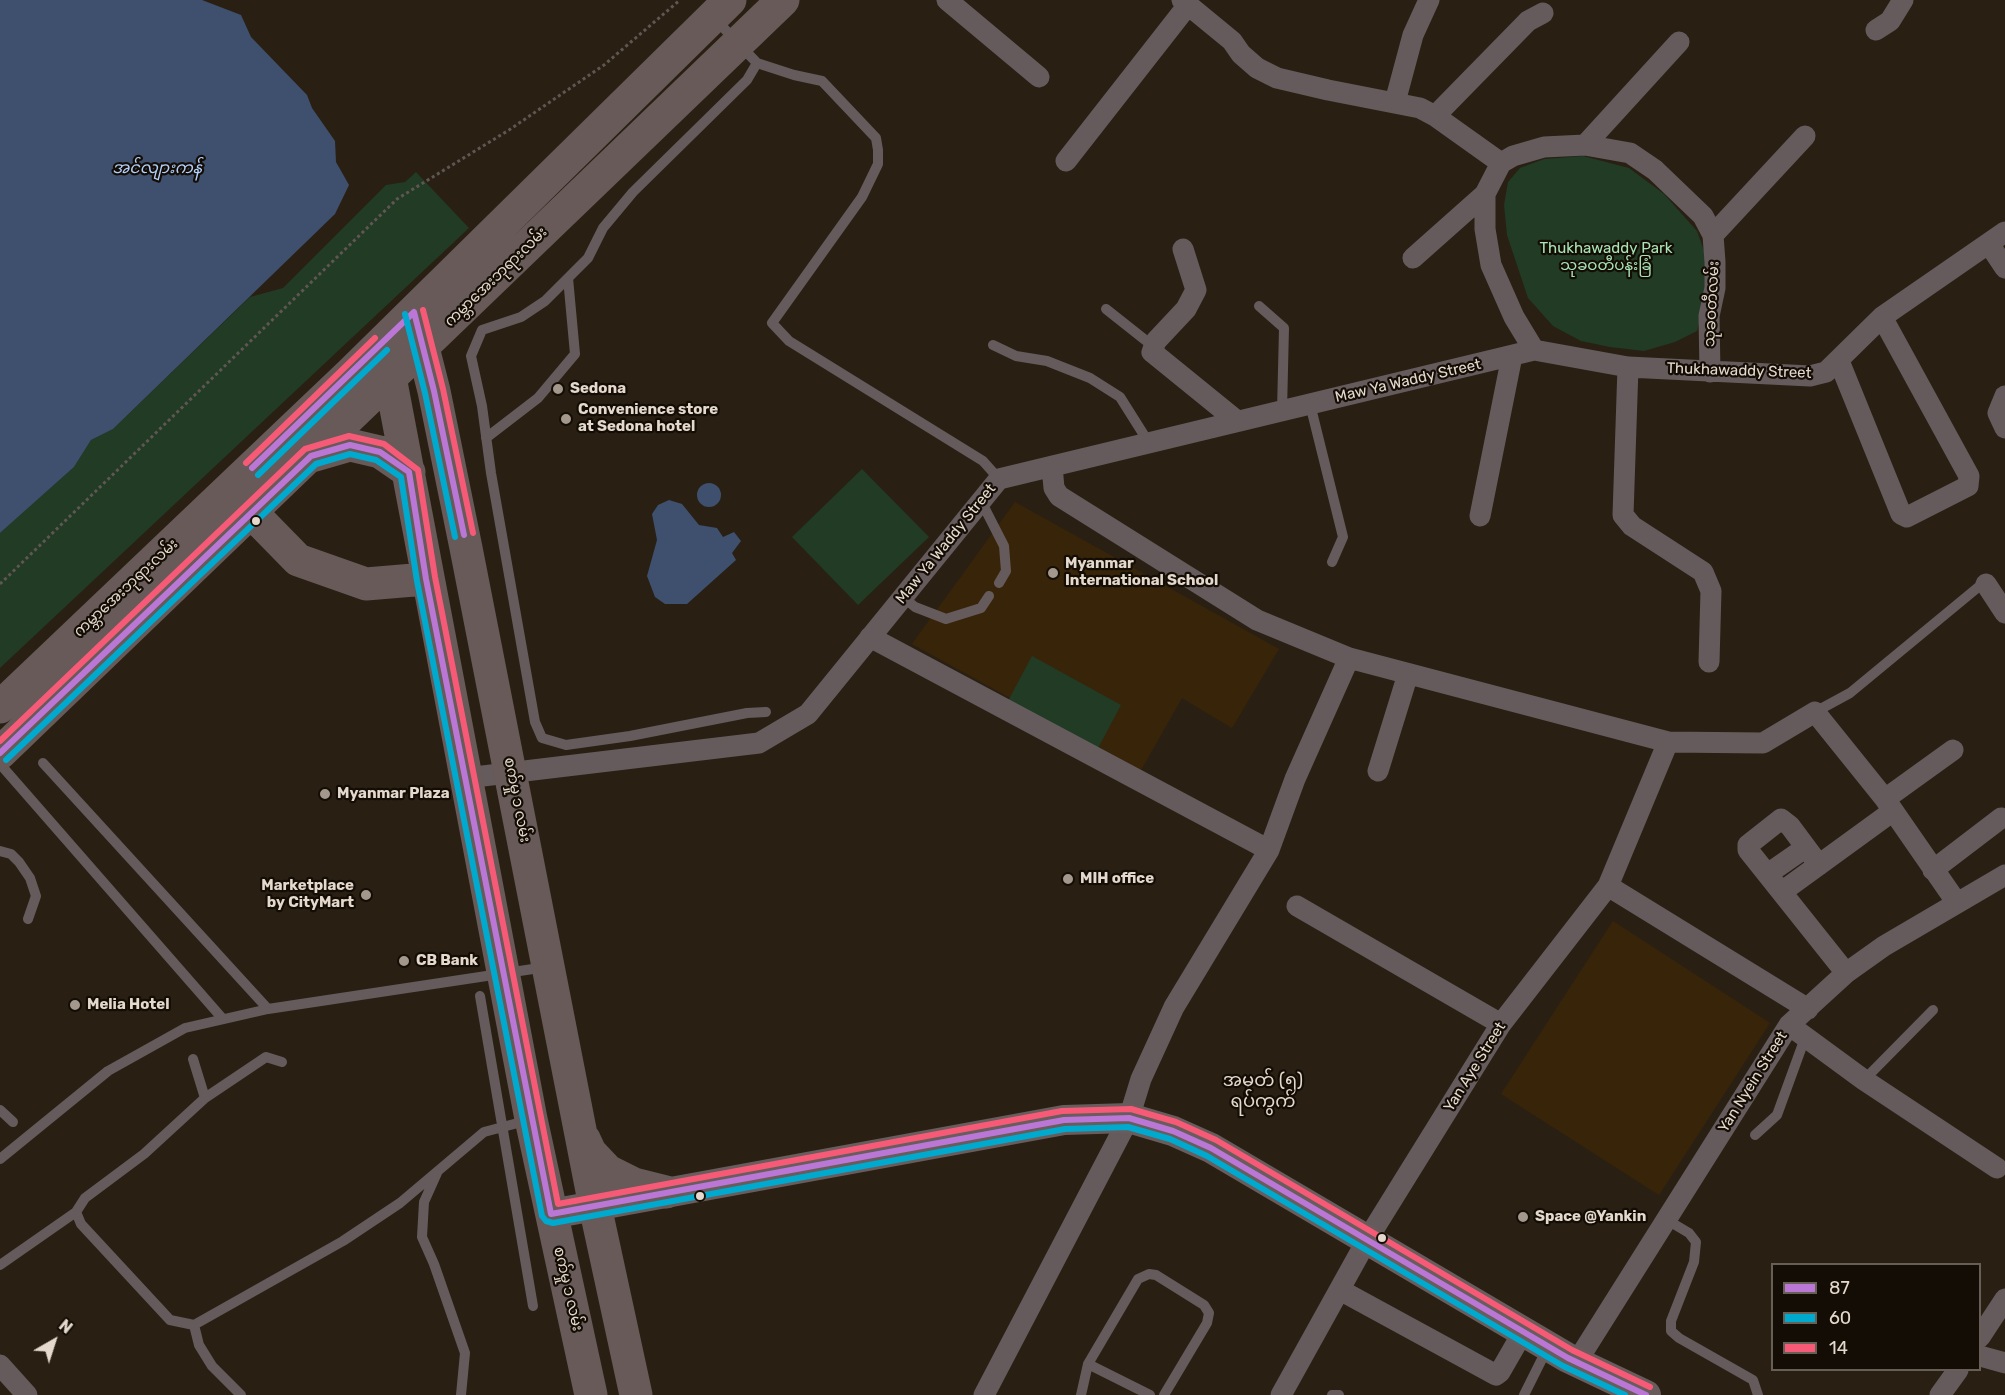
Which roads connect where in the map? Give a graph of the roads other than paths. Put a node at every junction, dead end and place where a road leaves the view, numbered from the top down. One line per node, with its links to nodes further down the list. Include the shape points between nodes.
1 (783, 0): 10 (main road, ကမ္ဘာအေးဘုရားလမ်း)
2 (947, 0): 11 (street)
3 (1429, 0): 12 (street, via 1413,35)
4 (1903, 0): 8 (street, via 1890,21)
5 (1185, 3): 12 (street, via 1232,41 1257,68 1277,78); 16 (street)
6 (721, 9): 10 (lane); 27 (main road)
7 (1543, 13): 13 (street, via 1528,21)
8 (1876, 30)
9 (1679, 42): 15 (street)
10 (748, 53): 24 (lane, via 747,80 633,192 603,228 588,258); 31 (main road, ကမ္ဘာအေးဘုရားလမ်း); 49 (lane, via 794,75 822,81 876,138 878,150 878,164 862,197 772,323 789,341 982,461)
11 (1039, 77)
12 (1395, 102): 13 (street)
13 (1435, 116): 17 (street)
14 (1805, 136): 19 (street)
15 (1585, 145): 17 (street, via 1544,147); 19 (street, via 1630,153 1655,170 1703,216)
16 (1066, 161)
17 (1501, 163): 18 (street)
18 (1485, 194): 22 (street); 33 (street, via 1491,265)
19 (1713, 235): 37 (street, သုခဝတီလမ်း, via 1715,288 1709,316)
20 (1997, 238): 23 (street); 28 (street, Thukhawaddy Street)
21 (1183, 249): 32 (street, via 1196,290 1186,309)
22 (1413, 258)
23 (2005, 268)
24 (568, 278): 44 (lane, via 575,354 538,398); 44 (lane, via 545,301 521,317 482,330 471,356)
25 (1259, 306): 41 (lane, via 1284,328)
26 (1106, 309): 32 (lane)
27 (414, 312): 29 (main road); 31 (main road, စက်မှု ၁ လမ်း)
28 (1882, 317): 35 (street, Thukhawaddy Street); 35 (street, via 1969,476 1968,486 1907,517 1901,514)
29 (381, 344): 38 (main road, စက်မှု ၁ လမ်း); 65 (main road, ကမ္ဘာအေးဘုရားလမ်း)
30 (993, 345): 45 (lane, via 1016,356 1047,361 1090,378 1120,397)
31 (423, 347): 38 (main road, ကမ္ဘာအေးဘုရားလမ်း); 53 (main road, စက်မှု ၁ လမ်း)
32 (1154, 347): 42 (street, via 1152,352 1159,359)
33 (1534, 350): 34 (street, Maw Ya Waddy Street); 36 (street, Thukhawaddy Street)
34 (1512, 356): 40 (street, Maw Ya Waddy Street); 52 (street)
35 (1839, 361): 37 (street, Thukhawaddy Street, via 1826,372 1810,376)
36 (1628, 367): 37 (street, Thukhawaddy Street); 63 (street, via 1623,514 1632,526 1703,572 1711,591)
37 (1710, 372)
38 (390, 377): 46 (main road, ကမ္ဘာအေးဘုရားလမ်း); 48 (main road, စက်မှု ၁ လမ်း)
39 (2005, 396): 43 (street, via 1998,413)
40 (1310, 404): 41 (street, Maw Ya Waddy Street); 54 (lane, via 1342,537)
41 (1282, 411): 42 (street, Maw Ya Waddy Street)
42 (1237, 422): 45 (street, Maw Ya Waddy Street)
43 (2005, 428)
44 (486, 438): 66 (lane, via 535,722 542,738 566,745)
45 (1149, 443): 47 (street, Maw Ya Waddy Street)
46 (310, 456): 48 (main road, via 350,445 380,452); 51 (main road, ကမ္ဘာအေးဘုရားလမ်း)
47 (1052, 466): 49 (street, Maw Ya Waddy Street); 62 (street, via 1054,488 1059,496 1257,620)
48 (409, 472): 55 (main road, စက်မှု ၁ လမ်း)
49 (999, 479): 50 (street, Maw Ya Waddy Street)
50 (981, 501): 56 (lane, via 1004,546 1006,571); 59 (street, Maw Ya Waddy Street)
51 (252, 513): 55 (main road, via 298,560 366,584); 70 (main road, ကမ္ဘာအေးဘုရားလမ်း)
52 (1480, 516)
53 (466, 548): 55 (main road); 74 (main road, စက်မှု ၁ လမ်း)
54 (1332, 562)
55 (424, 567): 75 (main road, စက်မှု ၁ လမ်း)
56 (999, 583)
57 (1986, 584): 60 (street); 67 (lane, via 1850,693)
58 (989, 596): 59 (lane, via 981,608 946,619 915,607)
59 (903, 597): 61 (street, Maw Ya Waddy Street)
60 (2005, 613)
61 (870, 638): 74 (street, Maw Ya Waddy Street, via 808,714 759,743); 79 (street)
62 (1349, 658): 64 (street); 79 (street, via 1295,779)
63 (1709, 662)
64 (1408, 674): 68 (street); 73 (street)
65 (0, 707)
66 (766, 712)
67 (1815, 712): 68 (street, via 1763,743); 76 (street)
68 (1668, 742): 85 (street, Yan Aye Street)
69 (1953, 750): 76 (street)
70 (12, 751): 72 (lane); 96 (lane)
71 (43, 763): 93 (lane)
72 (0, 764)
73 (1378, 771)
74 (512, 772): 75 (street, Maw Ya Waddy Street); 90 (main road, စက်မှု ၁ လမ်း)
75 (466, 778): 92 (main road, စက်မှု ၁ လမ်း)
76 (1889, 805): 81 (street); 82 (street)
77 (2001, 818): 82 (street)
78 (1805, 848): 81 (street); 83 (street); 83 (street, via 1790,826 1780,819 1748,845)
79 (1269, 850): 104 (street, via 1174,1007 1141,1079)
80 (0, 851): 89 (lane, via 11,854 23,866 35,891 34,908)
81 (1819, 865): 86 (street)
82 (1934, 870): 87 (street)
83 (1769, 873): 86 (street)
84 (2005, 875): 87 (street, Yan Nyein Street)
85 (1608, 886): 94 (street); 97 (street, Yan Aye Street)
86 (1782, 891): 91 (street)
87 (1957, 903): 91 (street, Yan Nyein Street)
88 (1297, 906): 97 (street)
89 (28, 920)
90 (547, 966): 92 (lane); 107 (main road, စက်မှု ၁ လမ်း)
91 (1846, 973): 94 (street, Yan Nyein Street)
92 (492, 985): 93 (lane); 106 (main road, စက်မှု ၁ လမ်း)
93 (268, 1009): 96 (lane)
94 (1808, 1009): 98 (street, Yan Nyein Street)
95 (1933, 1010): 101 (lane)
96 (222, 1018): 109 (lane, via 184,1028 108,1071)
97 (1501, 1024): 117 (street, Yan Aye Street)
98 (1797, 1032): 101 (street); 108 (lane, via 1778,1115); 116 (street, Yan Nyein Street)
99 (193, 1059): 102 (lane)
100 (282, 1062): 102 (lane, via 266,1057)
101 (1864, 1080): 111 (street)
102 (205, 1098): 114 (lane, via 144,1154 85,1198)
103 (0, 1110): 105 (lane)
104 (1129, 1118): 112 (main road, via 1064,1120); 117 (main road, via 1211,1148); 136 (street)
105 (13, 1122)
106 (518, 1124): 110 (lane, via 484,1132); 115 (main road, စက်မှု ၁ လမ်း); 121 (lane)
107 (580, 1130): 112 (main road, via 590,1152 608,1171 634,1184); 113 (main road, စက်မှု ၁ လမ်း)
108 (1755, 1135)
109 (0, 1159)
110 (440, 1167): 122 (lane, via 400,1203 344,1241); 133 (lane, via 424,1202 422,1237 465,1353)
111 (1997, 1168)
112 (666, 1192): 113 (main road)
113 (595, 1206): 115 (main road); 135 (main road, စက်မှု ၁ လမ်း)
114 (76, 1212): 118 (lane); 122 (lane, via 81,1224 170,1320)
115 (550, 1214): 134 (main road, စက်မှု ၁ လမ်း)
116 (1666, 1220): 126 (street, Yan Nyein Street); 145 (lane, via 1689,1233 1696,1242 1694,1262 1671,1330 1753,1380)
117 (1367, 1240): 119 (street, Yan Aye Street); 124 (main road)
118 (0, 1265)
119 (1340, 1290): 124 (street, via 1496,1374); 140 (street, Yan Aye Street)
120 (2005, 1299): 123 (street)
121 (533, 1306)
122 (194, 1325): 132 (lane, via 199,1345 212,1366)
123 (1981, 1335)
124 (1535, 1340): 126 (main road); 143 (lane)
125 (1981, 1356): 127 (street)
126 (1576, 1363): 144 (main road)
127 (2005, 1363)
128 (1088, 1364): 137 (lane); 138 (lane); 139 (lane, via 1138,1279 1156,1275 1204,1305 1209,1313 1207,1323)
129 (0, 1365): 131 (street)
130 (1957, 1371): 146 (street)
131 (27, 1395)
132 (241, 1395)
133 (461, 1395)
134 (591, 1395)
135 (636, 1395)
136 (984, 1395)
137 (1081, 1395)
138 (1150, 1395)
139 (1164, 1395)
140 (1281, 1395)
141 (1332, 1395): 142 (lane)
142 (1339, 1395)
143 (1525, 1395)
144 (1646, 1395)
145 (1758, 1395)
146 (1940, 1395)

